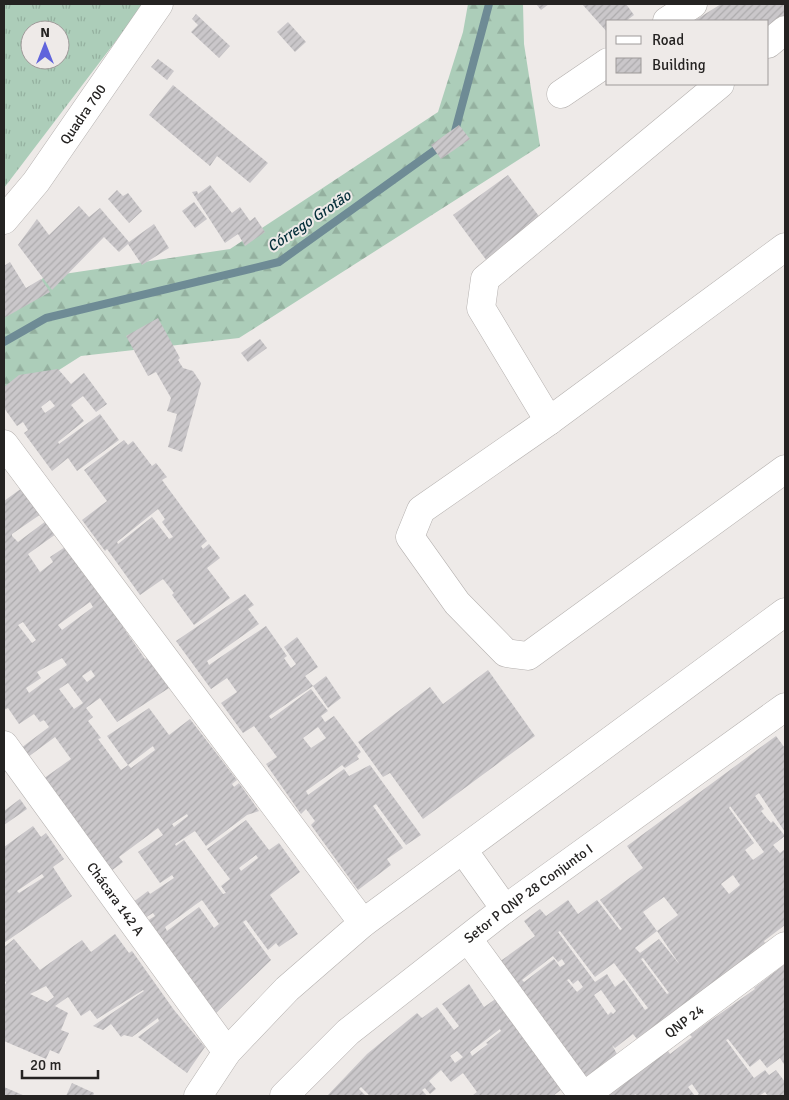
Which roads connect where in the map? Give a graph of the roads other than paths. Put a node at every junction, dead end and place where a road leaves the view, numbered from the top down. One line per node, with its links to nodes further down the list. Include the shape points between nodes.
1 (159, 4): 9 (street, Quadra 700, via 36,182)
2 (693, 4): 3 (street)
3 (669, 20)
4 (785, 30): 5 (street)
5 (769, 43)
6 (606, 63): 8 (street)
7 (719, 85): 11 (street, via 485,279 482,308)
8 (561, 94)
9 (4, 220)
10 (785, 247): 11 (street)
11 (549, 421): 13 (street, via 421,510 410,536 457,603 506,653 528,656)
12 (4, 444): 19 (street)
13 (785, 469)
14 (785, 612): 17 (street)
15 (785, 707): 18 (street, Setor P QNP 28 Conjunto I)
16 (4, 745): 22 (street, Chácara 142 A)
17 (464, 850): 18 (street); 19 (street)
18 (505, 910): 20 (street, Setor P QNP 28 Conjunto I)
19 (363, 923): 22 (street, via 287,989)
20 (468, 939): 24 (street, Setor P QNP 28 Conjunto I, via 348,1032); 25 (street, QNP 24)
21 (785, 946): 25 (street, QNP 24)
22 (227, 1052): 23 (street)
23 (198, 1096)
24 (284, 1096)
25 (583, 1096)

